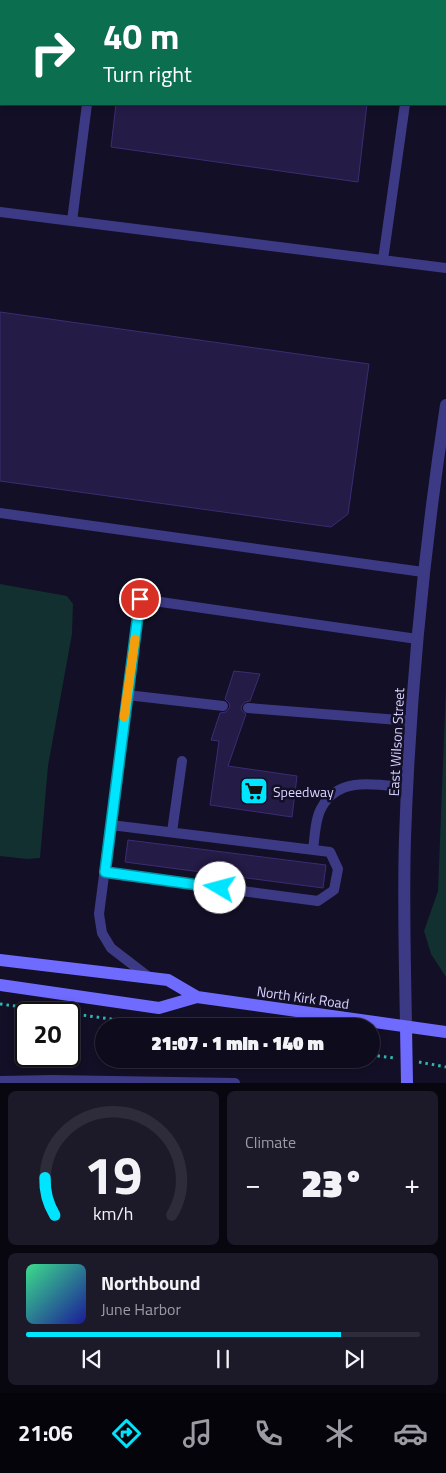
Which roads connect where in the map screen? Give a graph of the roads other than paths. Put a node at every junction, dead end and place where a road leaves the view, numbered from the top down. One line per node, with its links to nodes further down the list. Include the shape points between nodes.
1 (87, 105): 4 (lane)
2 (405, 105): 5 (lane)
3 (0, 212): 4 (lane)
4 (72, 221): 5 (lane)
5 (383, 260): 6 (lane)
6 (446, 268)
7 (446, 405): 9 (street, East Wilson Street)
8 (0, 513): 9 (lane)
9 (423, 572): 10 (street, East Wilson Street)
10 (417, 639): 11 (lane, via 140,599); 14 (street, East Wilson Street)
11 (127, 696): 12 (lane); 17 (lane)
12 (223, 706)
13 (248, 708): 14 (lane)
14 (411, 721): 16 (street, East Wilson Street)
15 (182, 760): 18 (lane)
16 (408, 788): 19 (lane, via 352,784 340,789 322,806); 25 (street, East Wilson Street)
17 (111, 825): 18 (lane); 20 (lane)
18 (172, 832): 19 (lane)
19 (313, 849): 20 (lane, via 330,852 338,869 334,890 318,901)
20 (105, 872): 22 (lane, via 99,914 102,933 111,948)
21 (0, 960): 22 (street, North Kirk Road)
22 (150, 978): 24 (street, North Kirk Road, via 168,980)
23 (0, 985): 24 (street, North Kirk Road, via 159,1008)
24 (197, 997): 25 (street, North Kirk Road)
25 (406, 1027): 26 (street, North Kirk Road); 29 (street, East Wilson Street)
26 (446, 1032)
27 (0, 1081): 28 (lane)
28 (235, 1083)
29 (408, 1083)

